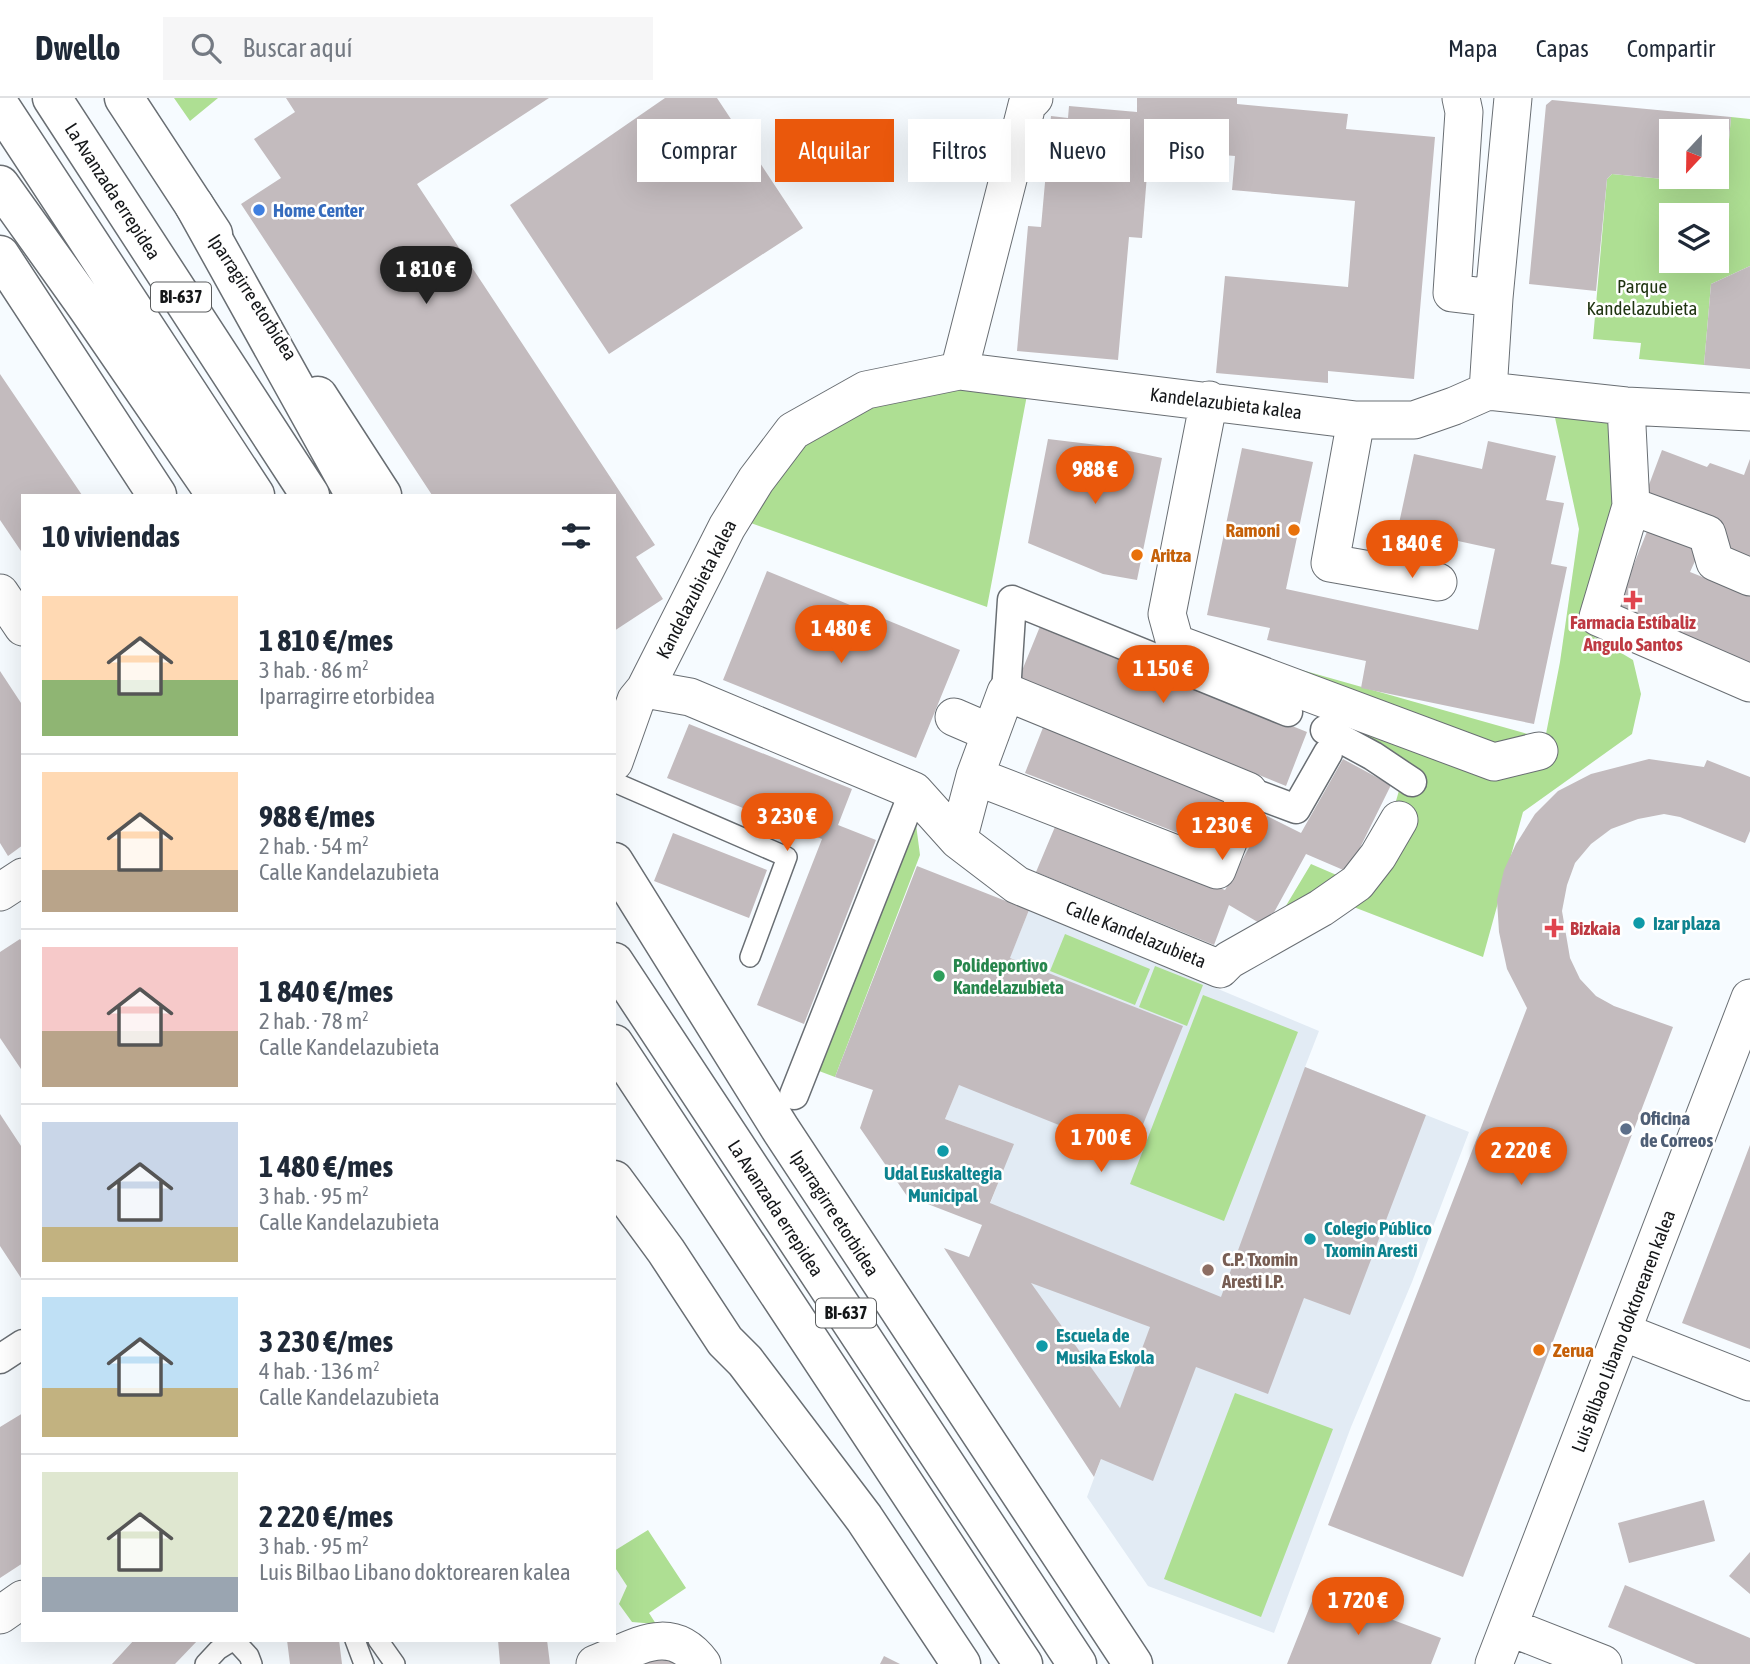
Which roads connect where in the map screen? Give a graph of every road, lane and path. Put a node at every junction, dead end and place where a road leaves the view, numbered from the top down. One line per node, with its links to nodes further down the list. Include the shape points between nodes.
1 (52, 98): 20 (main road, La Avanzada errepidea / BI-637)
2 (124, 98): 8 (main road, Iparragirre etorbidea)
3 (1034, 98): 11 (street, via 1027,105)
4 (1461, 98): 10 (street, via 1464,112 1452,293)
5 (1513, 98): 10 (street)
6 (0, 106): 19 (main road, BI-637)
7 (0, 185): 18 (main road)
8 (194, 205): 21 (main road); 22 (main road, Iparragirre etorbidea)
9 (0, 255): 17 (main road)
10 (1494, 298): 12 (street)
11 (959, 370): 13 (street, Kandelazubieta kalea); 30 (street, Kandelazubieta kalea, via 866,390 793,431 727,527)
12 (1488, 391): 14 (street); 16 (street, Kandelazubieta kalea, via 1414,420)
13 (1209, 400): 16 (street, Kandelazubieta kalea); 34 (street, via 1167,614 1175,643 1494,762)
14 (1626, 406): 15 (street); 23 (street)
15 (1750, 412)
16 (1356, 420): 25 (street, via 1330,563)
17 (156, 494)
18 (215, 494)
19 (254, 494)
20 (309, 494)
21 (354, 494)
22 (382, 494)
23 (1630, 506): 24 (street, via 1707,534 1715,562); 28 (street, via 1598,617)
24 (1750, 577)
25 (1438, 582)
26 (0, 593): 27 (street)
27 (21, 624)
28 (1750, 683)
29 (1006, 692): 31 (street, via 1013,600); 33 (street); 40 (street)
30 (632, 696): 35 (street); 39 (street, Calle Kandelazubieta, via 690,697)
31 (1288, 712)
32 (954, 717): 33 (street)
33 (990, 733): 36 (street)
34 (1539, 751)
35 (616, 755)
36 (975, 776): 40 (street, via 1217,870); 42 (street)
37 (1412, 782): 40 (street, via 1373,756 1327,741 1296,809)
38 (616, 783): 46 (lane, via 787,858)
39 (914, 791): 42 (street, Calle Kandelazubieta); 50 (street)
40 (1248, 791)
41 (1399, 820): 42 (street, Calle Kandelazubieta, via 1357,883 1220,969 1017,885)
42 (958, 840)
43 (616, 865): 74 (main road, Iparragirre etorbidea, via 781,1130)
44 (21, 878): 45 (street)
45 (0, 892)
46 (750, 957)
47 (616, 965): 73 (main road, La Avanzada errepidea / BI-637)
48 (1750, 998): 52 (street, Luis Bilbao Libano doktorearen kalea)
49 (616, 1047): 72 (main road, BI-637)
50 (794, 1096)
51 (616, 1183): 71 (main road, via 726,1341 864,1518)
52 (1623, 1332): 55 (street); 58 (street, Luis Bilbao Libano doktorearen kalea)
53 (21, 1345): 54 (street)
54 (0, 1359)
55 (1750, 1382)
56 (21, 1600): 57 (street)
57 (0, 1615)
58 (1509, 1627): 75 (street, Luis Bilbao Libano doktorearen kalea); 76 (street)
59 (232, 1642): 64 (lane)
60 (237, 1642): 65 (lane)
61 (356, 1642): 66 (lane)
62 (380, 1642): 67 (lane)
63 (581, 1642): 68 (street)
64 (205, 1664)
65 (251, 1664)
66 (363, 1664)
67 (395, 1664)
68 (587, 1664)
69 (595, 1664): 70 (street, via 657,1640 670,1640 681,1643)
70 (702, 1664)
71 (961, 1664)
72 (1023, 1664)
73 (1077, 1664)
74 (1133, 1664)
75 (1494, 1664)
76 (1603, 1664)

